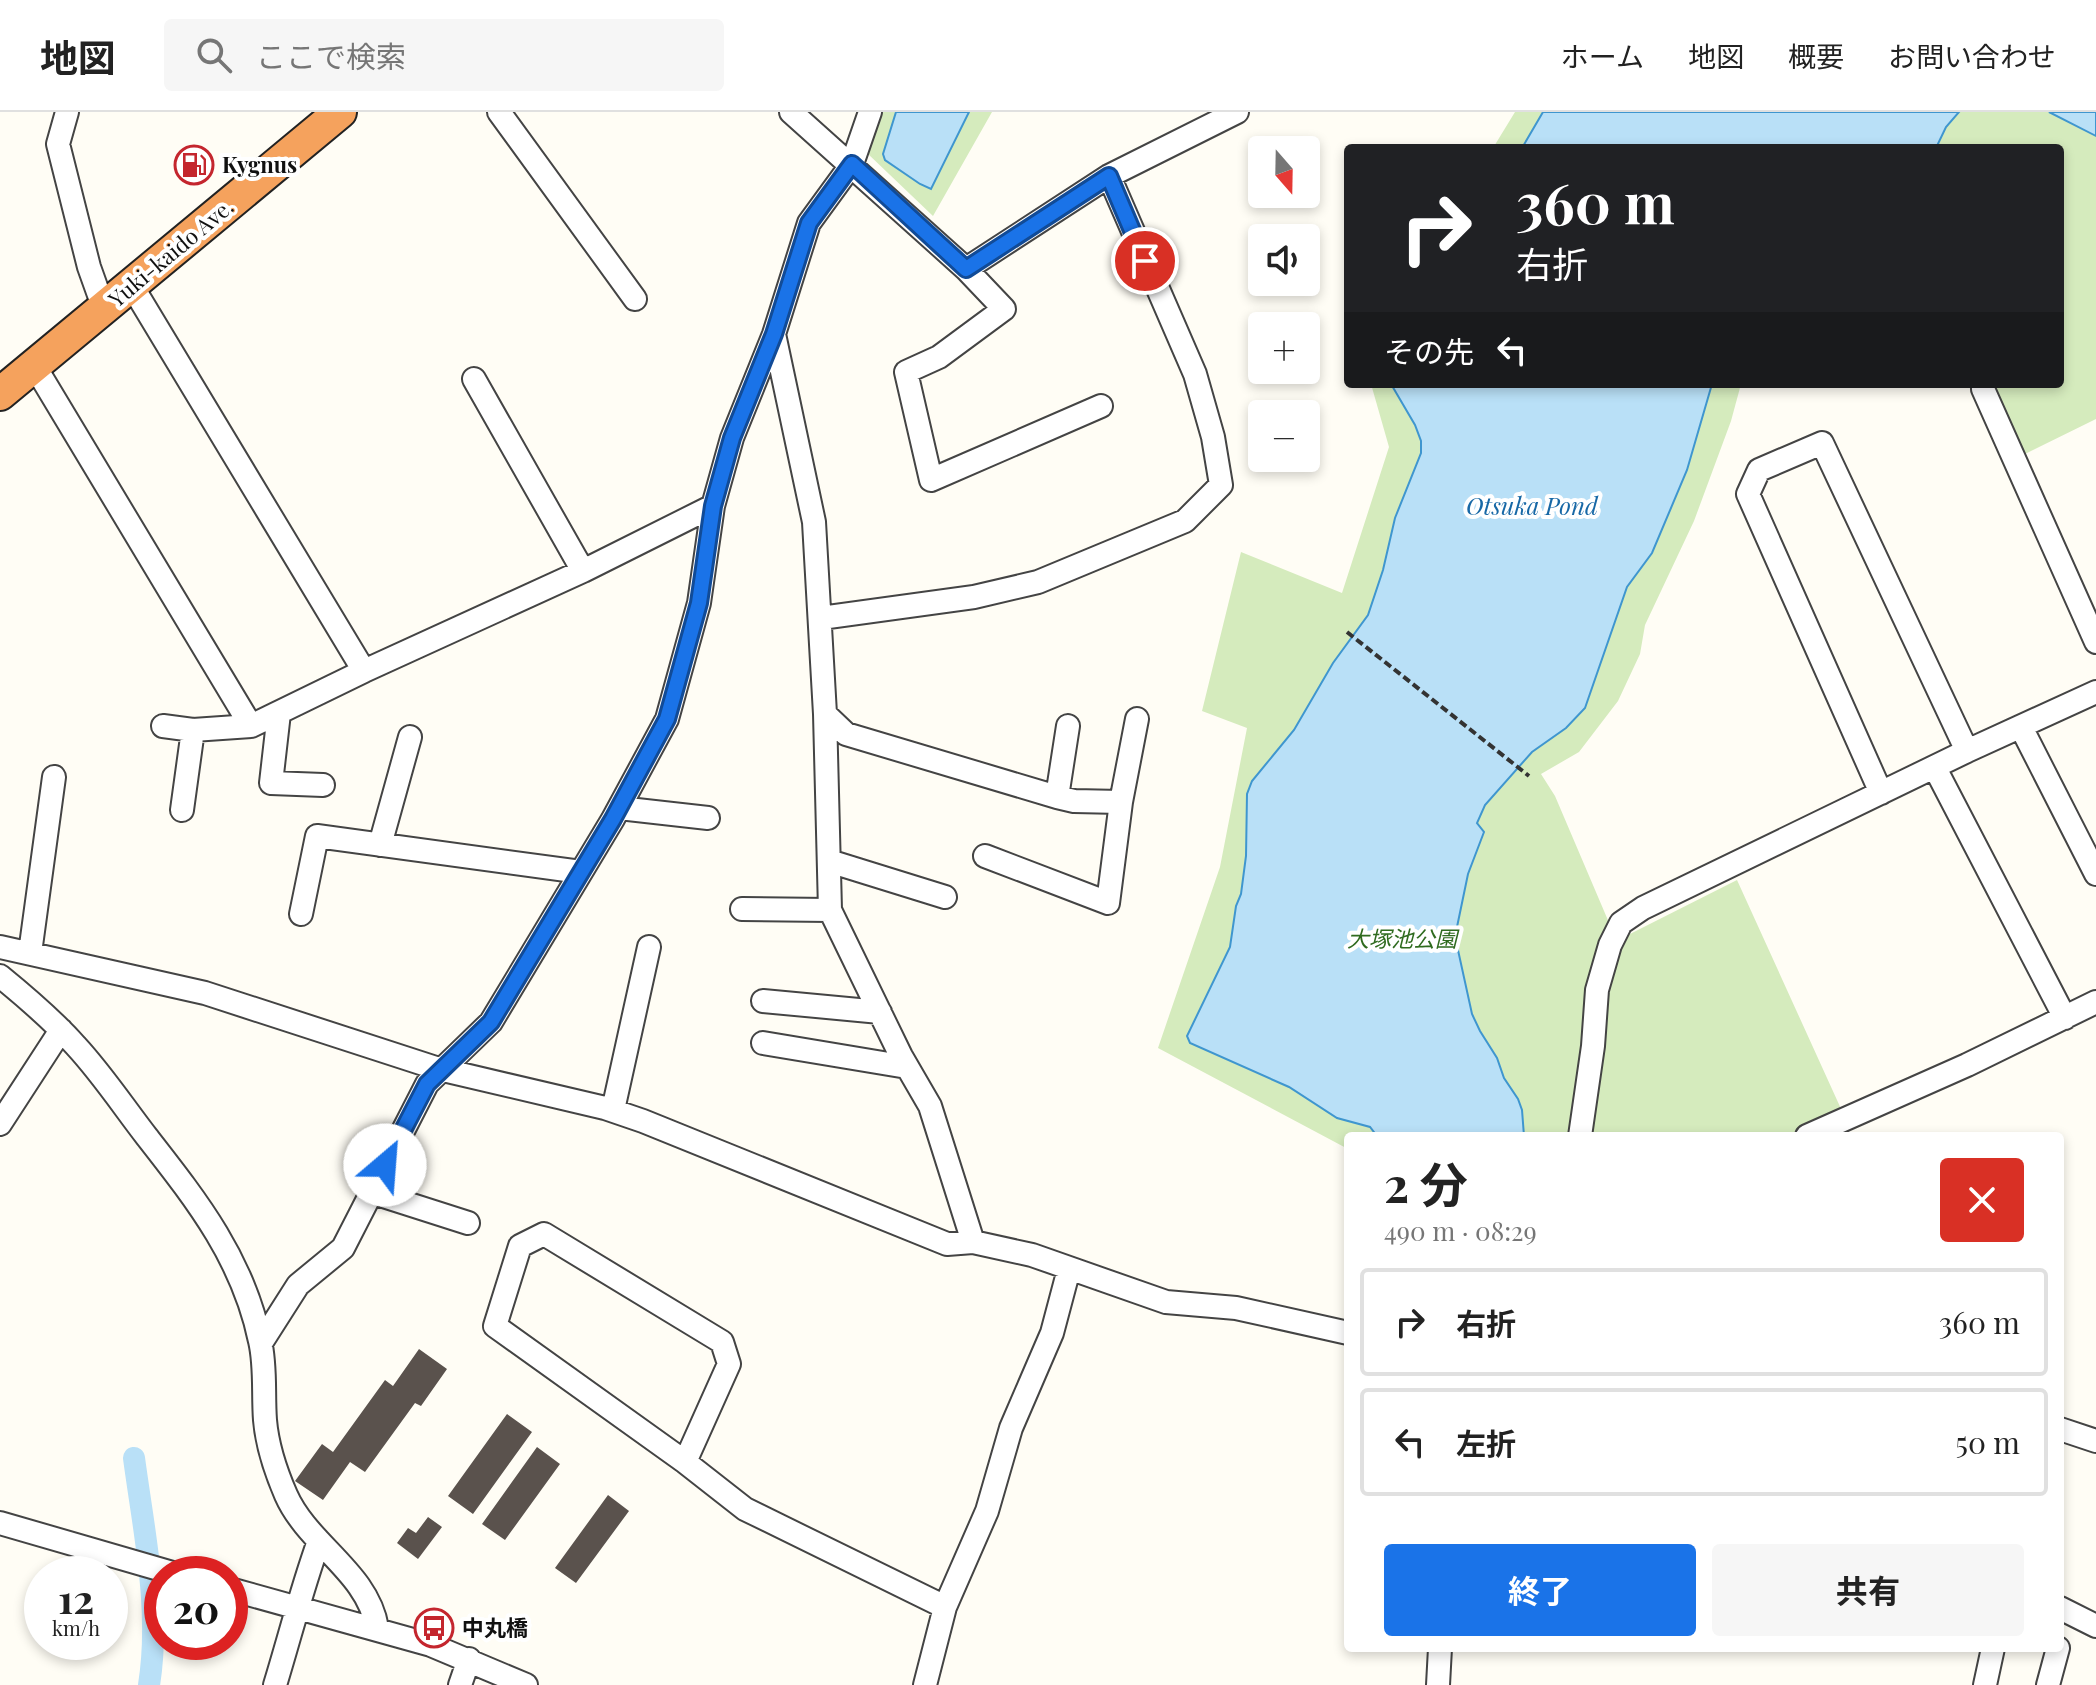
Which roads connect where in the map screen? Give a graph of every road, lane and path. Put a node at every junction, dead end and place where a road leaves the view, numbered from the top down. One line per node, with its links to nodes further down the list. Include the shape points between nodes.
1 (67, 112): 12 (street, via 58,144)
2 (340, 112): 10 (highway, Yuki-kaido Ave.)
3 (499, 112): 11 (street)
4 (791, 112): 7 (street)
5 (870, 112): 7 (street)
6 (1237, 112): 8 (street)
7 (852, 164): 9 (street); 13 (street, via 809,223)
8 (1109, 176): 9 (street); 21 (street, via 1195,374 1221,485 1185,521 1038,582 974,597)
9 (966, 269): 18 (street, via 1004,309 939,357 906,372 931,480)
10 (132, 286): 12 (highway, Yuki-kaido Ave.); 24 (street)
11 (635, 299)
12 (104, 309): 14 (highway, Yuki-kaido Ave.)
13 (774, 334): 19 (street, via 732,438); 21 (street, via 814,522)
14 (34, 365): 17 (highway, Yuki-kaido Ave.); 30 (street)
15 (474, 379): 20 (street)
16 (1983, 389): 23 (street)
17 (0, 394)
18 (1101, 406)
19 (713, 506): 20 (street); 43 (street, via 699,603 667,719)
20 (583, 571): 24 (street)
21 (821, 618): 27 (street)
22 (1347, 632): 37 (path)
23 (2096, 642)
24 (364, 671): 26 (street)
25 (2096, 692): 32 (street)
26 (279, 713): 30 (street); 39 (street, via 271,783)
27 (825, 714): 41 (street, via 846,734); 48 (street)
28 (1137, 719): 42 (street)
29 (163, 726): 33 (street)
30 (251, 726): 33 (street)
31 (1068, 726): 41 (street)
32 (2021, 727): 35 (street); 50 (street)
33 (193, 730): 44 (street)
34 (410, 737): 46 (street)
35 (1967, 751): 36 (street); 40 (street, via 1822,443 1759,470 1748,494)
36 (1935, 768): 40 (street); 62 (street)
37 (1529, 776)
38 (54, 777): 57 (street)
39 (323, 785)
40 (1881, 793): 69 (street, via 1621,923 1597,990)
41 (1057, 797): 42 (street)
42 (1121, 802): 47 (street, via 1108,903)
43 (619, 808): 45 (street); 49 (street)
44 (182, 810)
45 (708, 818)
46 (380, 845): 49 (street); 54 (street, via 317,836)
47 (985, 856)
48 (829, 861): 51 (street); 53 (street)
49 (581, 872): 66 (street, via 491,1022)
50 (2096, 874)
51 (945, 897)
52 (742, 909): 53 (street)
53 (830, 910): 61 (street)
54 (301, 914)
55 (0, 947): 57 (street)
56 (649, 947): 67 (street)
57 (30, 953): 66 (street, via 205,993)
58 (0, 976): 63 (street)
59 (763, 1001): 61 (street)
60 (2096, 1002): 62 (street)
61 (880, 1012): 65 (street)
62 (2065, 1018): 70 (street)
63 (61, 1030): 68 (street); 76 (street, via 224,1243 244,1285)
64 (763, 1043): 65 (street)
65 (907, 1067): 73 (street, via 930,1106)
66 (439, 1069): 67 (street); 71 (street)
67 (613, 1110): 73 (street, via 947,1244)
68 (0, 1124)
69 (1581, 1132)
70 (1816, 1132)
71 (371, 1192): 72 (street); 76 (street, via 343,1248 298,1285)
72 (468, 1223)
73 (973, 1242): 74 (street)
74 (1069, 1269): 75 (street, via 1166,1302 1236,1308); 84 (street, via 1052,1333 1011,1428 987,1511)
75 (1344, 1332)
76 (261, 1343): 81 (street, via 265,1423 275,1467 296,1514)
77 (2064, 1430): 78 (street)
78 (2096, 1441)
79 (685, 1462): 79 (street, via 495,1326 520,1246 544,1234 722,1342 729,1364); 84 (street, via 745,1509)
80 (0, 1523): 82 (street)
81 (319, 1541): 85 (street); 88 (street, via 366,1594)
82 (144, 1565)
83 (248, 1594): 85 (street)
84 (945, 1607): 96 (street)
85 (299, 1608): 88 (street); 93 (street)
86 (2064, 1610): 87 (street)
87 (2096, 1626)
88 (377, 1628): 92 (street)
89 (1440, 1652): 97 (street)
90 (1992, 1652): 98 (street)
91 (2057, 1652): 99 (street)
92 (469, 1659): 94 (street); 95 (street)
93 (275, 1685)
94 (460, 1685)
95 (526, 1685)
96 (925, 1685)
97 (1438, 1685)
98 (1985, 1685)
99 (2048, 1685)

